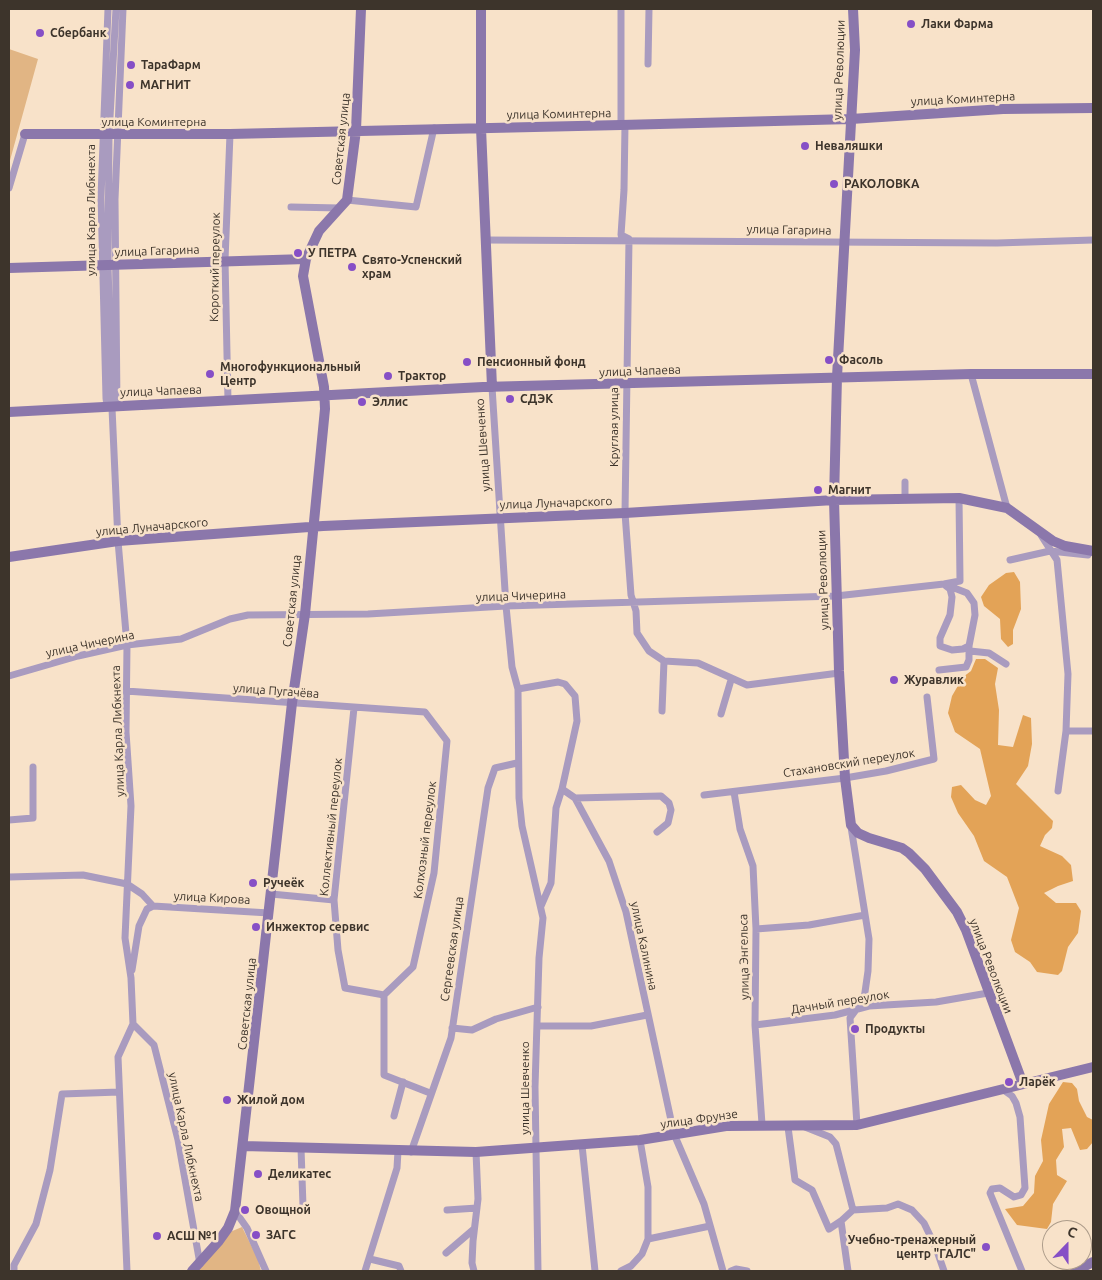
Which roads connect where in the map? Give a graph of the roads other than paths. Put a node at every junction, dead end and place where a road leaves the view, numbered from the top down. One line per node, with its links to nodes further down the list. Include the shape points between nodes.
1 (108, 9): 18 (street, улица Карла Либкнехта)
2 (116, 9): 18 (street, улица Карла Либкнехта)
3 (123, 9): 18 (street, улица Карла Либкнехта)
4 (361, 9): 15 (street, Советская улица)
5 (482, 9): 14 (street, улица Шевченко)
6 (621, 9): 12 (street, Круглая улица)
7 (649, 9): 9 (street)
8 (853, 9): 11 (street, улица Революции)
9 (648, 64)
10 (1093, 108): 11 (street, улица Коминтерна, via 1004,109)
11 (851, 119): 12 (street, улица Коминтерна); 26 (street, улица Революции)
12 (623, 125): 14 (street, улица Коминтерна); 24 (street, Круглая улица, via 621,235)
13 (434, 128): 14 (street, улица Коминтерна); 15 (street, улица Коминтерна); 20 (street, via 416,207)
14 (481, 128): 23 (street, улица Шевченко)
15 (356, 130): 17 (street, улица Коминтерна); 20 (street, Советская улица)
16 (25, 134): 18 (street, улица Коминтерна); 19 (street)
17 (230, 134): 18 (street, улица Коминтерна); 28 (street, Короткий переулок)
18 (110, 135): 29 (street, улица Карла Либкнехта); 29 (street, улица Карла Либкнехта)
19 (9, 188)
20 (347, 200): 22 (street, Советская улица)
21 (291, 207): 22 (street)
22 (340, 208): 27 (street, Советская улица, via 319,231)
23 (485, 240): 24 (street, улица Гагарина); 35 (street, улица Шевченко)
24 (629, 240): 26 (street, улица Гагарина); 34 (street, Круглая улица)
25 (1093, 240): 26 (street, улица Гагарина)
26 (846, 243): 33 (street, улица Революции)
27 (306, 259): 28 (street, улица Гагарина); 36 (street, Советская улица, via 303,276 305,295)
28 (225, 260): 29 (street, улица Гагарина); 37 (street, Короткий переулок)
29 (108, 265): 30 (street, улица Гагарина); 38 (street, улица Карла Либкнехта); 38 (street, улица Карла Либкнехта)
30 (9, 268)
31 (971, 374): 32 (street, улица Чапаева); 33 (street, улица Чапаева); 44 (street)
32 (1093, 374)
33 (837, 377): 34 (street, улица Чапаева); 43 (street, улица Революции)
34 (625, 384): 35 (street, улица Чапаева); 45 (street, Круглая улица)
35 (492, 387): 36 (street, улица Чапаева); 46 (street, улица Шевченко)
36 (325, 395): 37 (street, улица Чапаева); 47 (street, Советская улица)
37 (228, 401): 38 (street, улица Чапаева)
38 (112, 406): 39 (street, улица Чапаева); 49 (street, улица Карла Либкнехта)
39 (9, 412)
40 (905, 482): 42 (street)
41 (959, 498): 42 (street, улица Луначарского); 44 (street, улица Луначарского); 55 (street, via 960,581)
42 (905, 499): 43 (street, улица Луначарского)
43 (834, 500): 45 (street, улица Луначарского); 56 (street, улица Революции)
44 (1007, 508): 48 (street, улица Луначарского)
45 (625, 513): 46 (street, улица Луначарского); 57 (street, Круглая улица)
46 (500, 517): 47 (street, улица Луначарского); 58 (street, улица Шевченко)
47 (312, 526): 49 (street, улица Луначарского); 59 (street, Советская улица)
48 (1040, 534): 50 (street); 51 (street, улица Луначарского, via 1065,546)
49 (118, 542): 52 (street, улица Луначарского); 60 (street, улица Карла Либкнехта)
50 (1050, 551): 53 (street); 54 (street); 76 (street, via 1057,560 1068,674)
51 (1093, 551)
52 (9, 556)
53 (1093, 556)
54 (1010, 560)
55 (944, 584): 56 (street, улица Чичерина); 61 (street, via 967,593 974,603); 61 (street, via 952,597 940,646 952,650)
56 (836, 596): 57 (street, улица Чичерина); 65 (street, улица Революции)
57 (632, 603): 58 (street, улица Чичерина); 62 (street, Круглая улица, via 636,611 637,633 649,651)
58 (506, 606): 59 (street, улица Чичерина, via 368,614); 68 (street, улица Шевченко, via 512,667)
59 (305, 614): 60 (street, улица Чичерина, via 248,615 181,639); 71 (street, Советская улица)
60 (127, 645): 66 (street, улица Чичерина); 69 (street, улица Карла Либкнехта)
61 (969, 648): 63 (street, via 989,653); 64 (street, via 966,668)
62 (664, 661): 67 (street, via 698,663); 73 (street)
63 (1006, 664)
64 (940, 670)
65 (840, 673): 67 (street, via 759,685); 80 (street, улица Революции)
66 (9, 676)
67 (731, 680): 75 (street)
68 (518, 689): 78 (street, улица Шевченко); 81 (street, via 558,682 565,684 575,696 577,721)
69 (126, 691): 71 (street, улица Пугачёва); 90 (street, улица Карла Либкнехта, via 131,806)
70 (927, 697): 80 (street, Стахановский переулок, via 934,760)
71 (292, 703): 72 (street, улица Пугачёва); 91 (street, Советская улица)
72 (354, 708): 74 (street, улица Пугачёва); 92 (street, Коллективный переулок)
73 (662, 711)
74 (425, 712): 100 (street, Колхозный переулок, via 447,741 434,873 413,967)
75 (721, 714)
76 (1066, 730): 77 (street); 82 (street)
77 (1093, 731)
78 (517, 763): 94 (street, улица Шевченко, via 522,826); 107 (street, Сергеевская улица, via 494,768 488,788)
79 (33, 767): 86 (street, via 33,818)
80 (845, 778): 83 (street, Стахановский переулок); 87 (street, улица Революции)
81 (562, 789): 85 (street, улица Калинина); 94 (street, улица Шевченко, via 556,808 551,883)
82 (1058, 791)
83 (734, 792): 84 (street, Стахановский переулок); 97 (street, улица Энгельса, via 740,829 753,866)
84 (704, 794)
85 (576, 798): 88 (street, via 661,796 671,810 668,823); 103 (street, улица Калинина, via 609,861 626,912)
86 (9, 820)
87 (851, 825): 96 (street); 99 (street, улица Революции, via 869,838 902,848 925,869 957,912)
88 (657, 832)
89 (9, 876): 90 (street, via 83,875)
90 (127, 884): 93 (street); 98 (street, улица Карла Либкнехта, via 125,938)
91 (271, 894): 92 (street); 95 (street, Советская улица)
92 (334, 900): 100 (street, Коллективный переулок, via 345,988)
93 (153, 906): 95 (street, улица Кирова); 98 (street, via 139,926)
94 (541, 906): 101 (street, улица Шевченко)
95 (269, 913): 122 (street, Советская улица)
96 (865, 915): 97 (street, via 809,925); 102 (street, via 869,938 868,971 864,999)
97 (756, 929): 105 (street, улица Энгельса)
98 (131, 978): 104 (street, улица Карла Либкнехта)
99 (988, 993): 102 (street, Дачный переулок, via 936,1002 869,1006); 110 (street, улица Революции)
100 (384, 995): 109 (street, via 384,1075)
101 (538, 1007): 106 (street, улица Шевченко); 107 (street, via 472,1030)
102 (854, 1012): 105 (street, Дачный переулок); 116 (street, via 850,1018)
103 (647, 1014): 106 (street, via 591,1026); 119 (street, улица Калинина)
104 (133, 1024): 112 (street, улица Карла Либкнехта, via 118,1057); 140 (street, улица Карла Либкнехта, via 154,1045 179,1147)
105 (756, 1025): 115 (street, улица Энгельса)
106 (538, 1026): 124 (street, улица Шевченко)
107 (452, 1028): 113 (street, Сергеевская улица)
108 (1093, 1067): 110 (street, улица Фрунзе)
109 (403, 1082): 113 (street); 114 (street)
110 (1023, 1084): 111 (street, улица Фрунзе)
111 (1002, 1089): 116 (street, улица Фрунзе); 141 (street, via 1016,1102 1020,1117 1025,1188 1021,1195 1014,1197 1000,1188 992,1189 990,1193)
112 (119, 1092): 142 (street, via 62,1094 50,1170 36,1224 14,1265); 143 (street, улица Карла Либкнехта)
113 (430, 1093): 126 (street, Сергеевская улица)
114 (394, 1116)
115 (762, 1124): 117 (street, улица Фрунзе); 119 (street, улица Фрунзе)
116 (857, 1125): 118 (street, улица Фрунзе)
117 (788, 1127): 118 (street, улица Фрунзе); 133 (street, via 795,1180 812,1190 829,1228)
118 (804, 1127): 132 (street, via 830,1137 836,1144)
119 (674, 1134): 120 (street, улица Фрунзе); 134 (street, улица Калинина)
120 (640, 1140): 121 (street, улица Фрунзе); 136 (street, via 648,1187)
121 (582, 1145): 124 (street, улица Фрунзе); 149 (street)
122 (243, 1146): 123 (street, улица Фрунзе); 130 (street, Советская улица)
123 (301, 1148): 125 (street, улица Фрунзе); 128 (street)
124 (537, 1148): 127 (street, улица Фрунзе); 148 (street, улица Шевченко)
125 (398, 1151): 126 (street, улица Фрунзе); 138 (street, via 397,1168)
126 (411, 1152): 127 (street, улица Фрунзе)
127 (476, 1152): 129 (street)
128 (304, 1206)
129 (477, 1208): 131 (street); 135 (street)
130 (235, 1210): 140 (street, Советская улица, via 228,1228); 144 (street, via 247,1228)
131 (447, 1210)
132 (853, 1210): 133 (street); 155 (street, via 887,1208 898,1204 912,1210 924,1223)
133 (841, 1221): 154 (street)
134 (710, 1226): 136 (street); 151 (street, улица Калинина)
135 (474, 1229): 137 (street); 147 (street)
136 (648, 1239): 150 (street, via 642,1254)
137 (446, 1253)
138 (370, 1260): 145 (street); 146 (street, via 399,1266)
139 (1093, 1262): 157 (street)
140 (196, 1268)
141 (1021, 1270): 156 (street)
142 (14, 1271)
143 (127, 1271)
144 (266, 1271)
145 (365, 1271)
146 (401, 1271)
147 (474, 1271)
148 (538, 1271)
149 (595, 1271)
150 (621, 1271)
151 (723, 1271)
152 (732, 1271): 153 (street)
153 (747, 1271)
154 (848, 1271)
155 (944, 1271)
156 (1030, 1271)
157 (1075, 1271)

